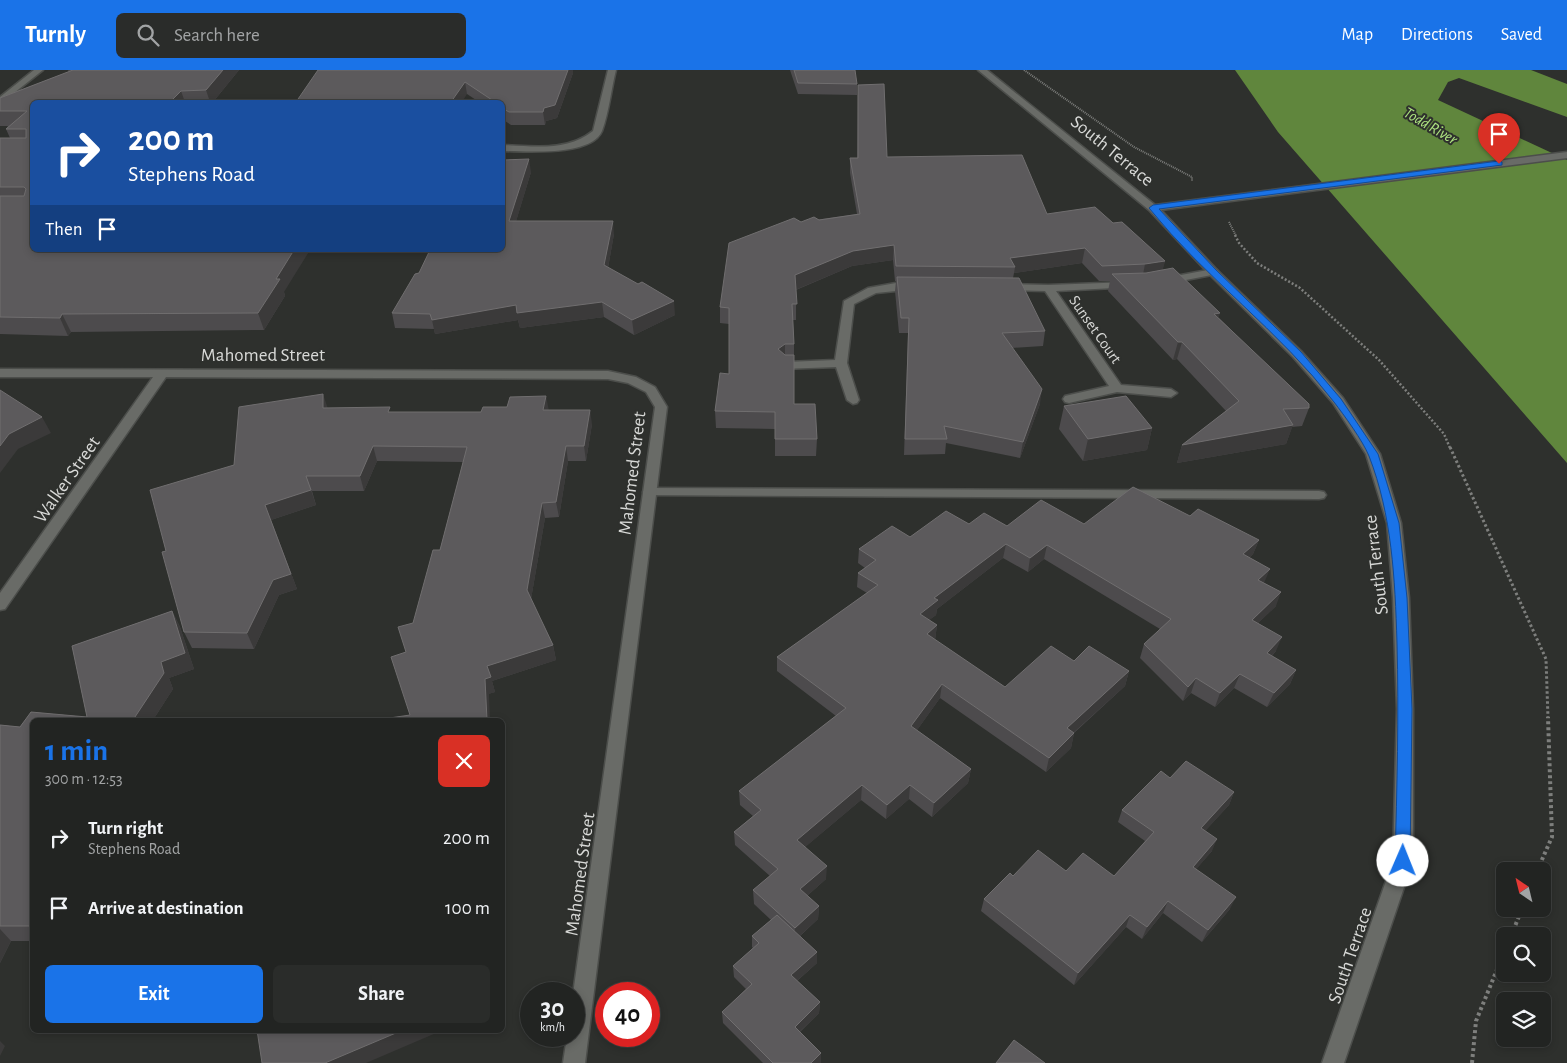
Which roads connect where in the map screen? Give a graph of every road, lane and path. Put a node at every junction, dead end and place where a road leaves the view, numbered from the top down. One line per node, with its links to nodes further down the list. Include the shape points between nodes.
1 (40, 70): 4 (street)
2 (612, 70): 5 (street, via 597,132 591,138 565,147)
3 (982, 70): 7 (street, South Terrace)
4 (0, 101)
5 (505, 148)
6 (1567, 155): 7 (street)
7 (1153, 208): 8 (street, South Terrace)
8 (1213, 272): 11 (street, Sunset Court, via 1146,284); 25 (street, South Terrace, via 1298,354 1338,401 1373,454 1394,523 1401,598 1405,709 1403,861)
9 (923, 286): 12 (street, via 886,286 848,303)
10 (999, 287): 11 (street, Sunset Court)
11 (1048, 288): 16 (street, Sunset Court)
12 (841, 363): 13 (street); 19 (street)
13 (786, 366)
14 (0, 373): 15 (street, Mahomed Street)
15 (162, 374): 20 (street, Mahomed Street, via 608,375 632,380 651,390 661,407); 22 (street, Walker Street)
16 (1117, 388): 17 (street, Sunset Court); 18 (street, Sunset Court)
17 (1171, 393)
18 (1070, 399)
19 (853, 400)
20 (650, 492): 21 (street); 24 (street, Mahomed Street)
21 (1319, 495)
22 (0, 605)
23 (1496, 972): 26 (path, via 1476,1021)
24 (574, 1063)
25 (1333, 1063)
26 (1472, 1063)

